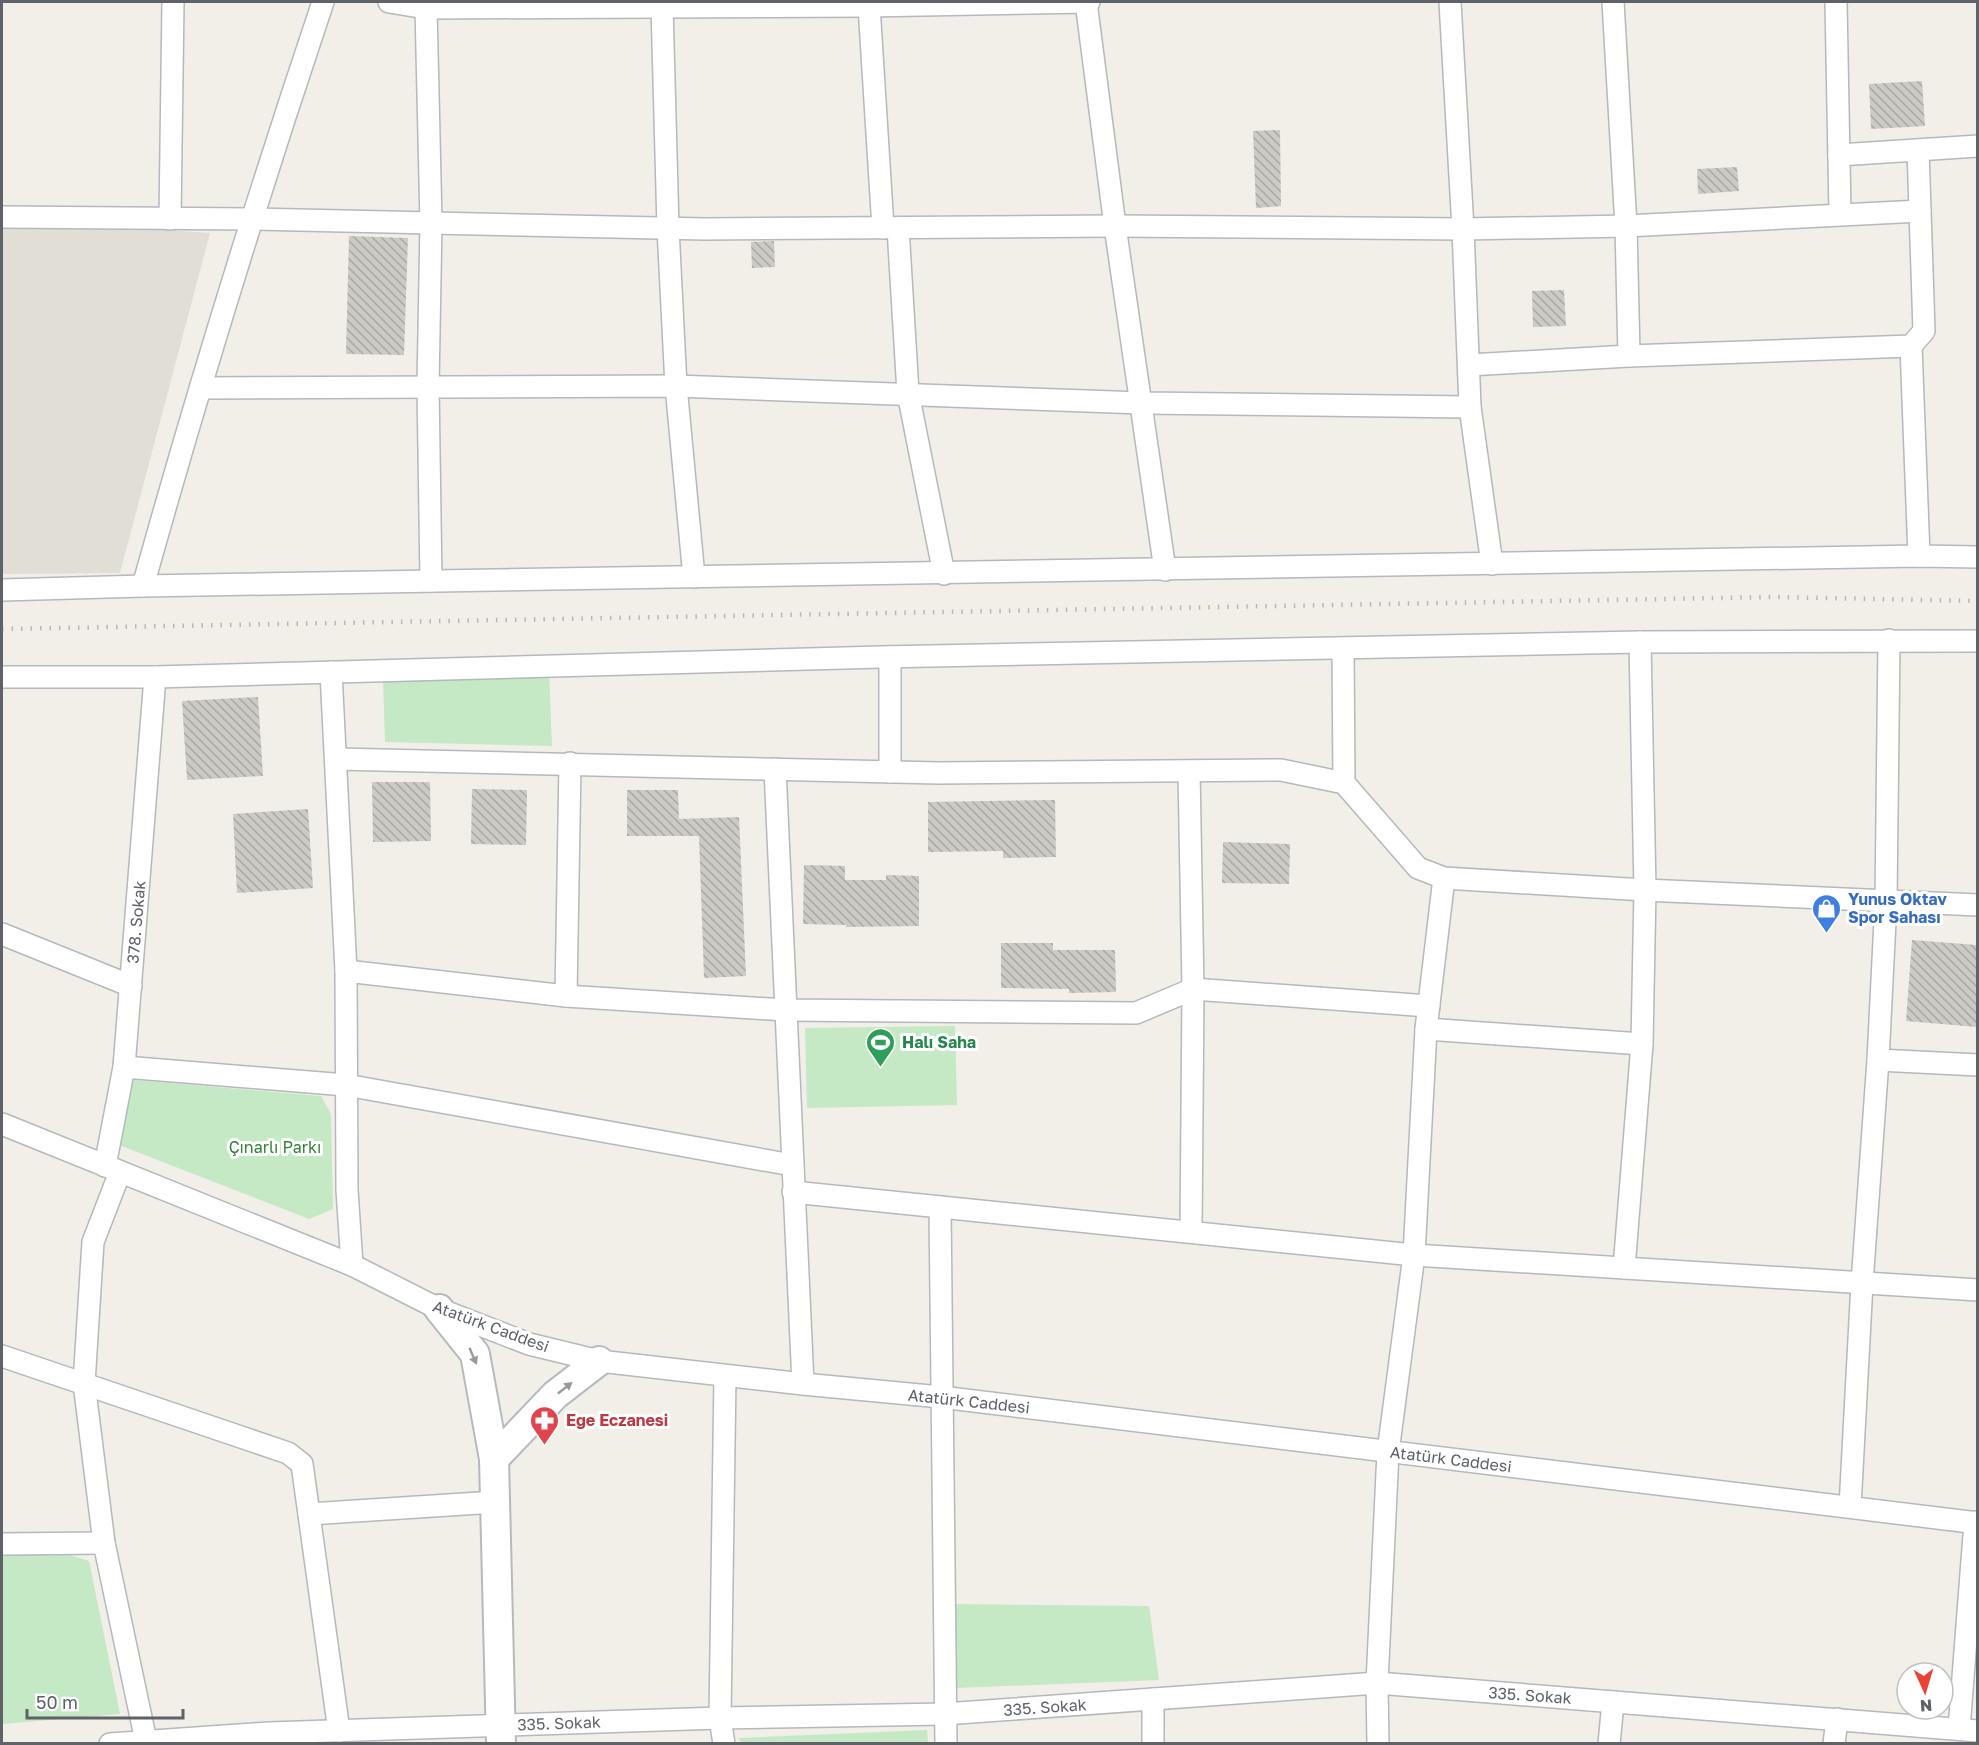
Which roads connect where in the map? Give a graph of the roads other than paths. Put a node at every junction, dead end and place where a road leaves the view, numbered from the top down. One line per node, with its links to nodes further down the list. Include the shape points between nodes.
1 (173, 2): 19 (street)
2 (323, 2): 20 (street)
3 (388, 2): 12 (street)
4 (1088, 2): 11 (street); 22 (street)
5 (1450, 2): 26 (street)
6 (1613, 2): 23 (street)
7 (1836, 2): 15 (street)
8 (588, 4): 10 (street); 12 (street)
9 (784, 4): 10 (street); 11 (street)
10 (662, 6): 24 (street)
11 (869, 6): 25 (street)
12 (426, 8): 21 (street)
13 (1977, 146): 14 (street)
14 (1918, 150): 15 (street); 16 (street)
15 (1839, 155): 17 (street)
16 (1920, 212): 17 (street); 27 (street, via 1924,331)
17 (1840, 214): 23 (street)
18 (2, 217): 19 (street)
19 (170, 219): 20 (street)
20 (252, 219): 21 (street); 32 (street)
21 (431, 223): 24 (street); 30 (street)
22 (1115, 226): 25 (street); 26 (street); 34 (street)
23 (1626, 226): 26 (street); 28 (street)
24 (668, 228): 25 (street); 31 (street)
25 (890, 228): 33 (street)
26 (1463, 229): 29 (street)
27 (1911, 346): 28 (street); 36 (street)
28 (1629, 356): 29 (street)
29 (1469, 365): 35 (street)
30 (428, 386): 31 (street); 32 (street); 42 (street)
31 (676, 386): 33 (street); 41 (street)
32 (201, 388): 43 (street)
33 (908, 393): 34 (street); 40 (street)
34 (1142, 404): 35 (street); 39 (street)
35 (1470, 406): 38 (street)
36 (1919, 556): 37 (street); 38 (street)
37 (1977, 557)
38 (1492, 564): 39 (street)
39 (1165, 570): 40 (street)
40 (944, 574): 41 (street)
41 (694, 577): 42 (street)
42 (431, 581): 43 (street)
43 (143, 586): 44 (street)
44 (2, 590)
45 (1889, 640): 46 (street); 47 (street); 61 (street)
46 (1977, 641)
47 (1640, 642): 48 (street); 60 (street)
48 (1343, 648): 49 (street); 58 (street)
49 (890, 657): 50 (street); 57 (street)
50 (331, 672): 52 (street); 53 (street)
51 (2, 677): 52 (street)
52 (155, 677): 65 (street, 378. Sokak)
53 (337, 759): 54 (street); 64 (street)
54 (570, 763): 55 (street); 67 (street)
55 (775, 769): 57 (street); 69 (street)
56 (1189, 771): 57 (street); 58 (street, via 1281,770); 66 (street)
57 (890, 772)
58 (1344, 783): 59 (street, via 1418,868)
59 (1444, 878): 60 (street); 68 (street)
60 (1646, 890): 61 (street); 71 (street)
61 (1886, 901): 62 (street); 72 (street)
62 (1977, 904)
63 (2, 934): 65 (street)
64 (346, 971): 67 (street); 75 (street)
65 (131, 986): 74 (street, 378. Sokak)
66 (1193, 989): 68 (street); 69 (street, via 1136,1013); 81 (street)
67 (567, 996): 69 (street)
68 (1429, 1006): 70 (street)
69 (785, 1010): 77 (street)
70 (1426, 1029): 71 (street); 82 (street)
71 (1642, 1044): 84 (street)
72 (1878, 1060): 73 (street); 85 (street)
73 (1977, 1065)
74 (124, 1067): 75 (street); 78 (street, 378. Sokak)
75 (346, 1085): 77 (street); 83 (street)
76 (2, 1124): 78 (street, Atatürk Caddesi)
77 (792, 1165): 79 (street)
78 (113, 1169): 83 (street, Atatürk Caddesi); 91 (street, 378. Sokak, via 93,1242)
79 (793, 1192): 80 (street); 92 (street)
80 (940, 1207): 81 (street); 93 (street)
81 (1191, 1232): 82 (street)
82 (1414, 1255): 84 (street); 94 (street)
83 (352, 1265): 87 (street, Atatürk Caddesi)
84 (1624, 1268): 85 (street)
85 (1862, 1283): 86 (street); 97 (street)
86 (1977, 1290)
87 (439, 1309): 89 (street, Atatürk Caddesi, via 529,1344); 95 (street, one-way to 95, via 475,1354)
88 (2, 1356): 91 (street)
89 (599, 1361): 90 (street, Atatürk Caddesi); 95 (street, one-way to 89, via 555,1395)
90 (725, 1376): 92 (street, Atatürk Caddesi); 106 (street)
91 (84, 1383): 98 (street, via 288,1453 302,1464); 100 (street, 378. Sokak)
92 (803, 1384): 93 (street, Atatürk Caddesi)
93 (941, 1397): 94 (street, Atatürk Caddesi); 105 (street)
94 (1388, 1452): 97 (street, Atatürk Caddesi); 102 (street)
95 (494, 1459): 96 (street)
96 (495, 1502): 98 (street); 110 (street)
97 (1850, 1507): 99 (street, Atatürk Caddesi)
98 (309, 1514): 109 (street)
99 (1976, 1522): 108 (street)
100 (104, 1543): 101 (street); 112 (street, 378. Sokak)
101 (2, 1544)
102 (1377, 1683): 103 (street, 335. Sokak); 104 (street, 335. Sokak); 117 (street)
103 (1153, 1699): 105 (street, 335. Sokak); 116 (street)
104 (1613, 1702): 107 (street, 335. Sokak); 118 (street)
105 (944, 1713): 106 (street, 335. Sokak); 115 (street)
106 (720, 1718): 110 (street, 335. Sokak); 114 (street)
107 (1837, 1719): 108 (street, 335. Sokak); 119 (street)
108 (1968, 1730)
109 (339, 1731): 110 (street, 335. Sokak); 111 (street, 335. Sokak)
110 (501, 1734)
111 (270, 1738): 112 (street, 335. Sokak)
112 (146, 1741): 113 (street, 335. Sokak)
113 (110, 1743)
114 (724, 1743)
115 (946, 1743)
116 (1153, 1743)
117 (1378, 1743)
118 (1609, 1743)
119 (1834, 1743)

